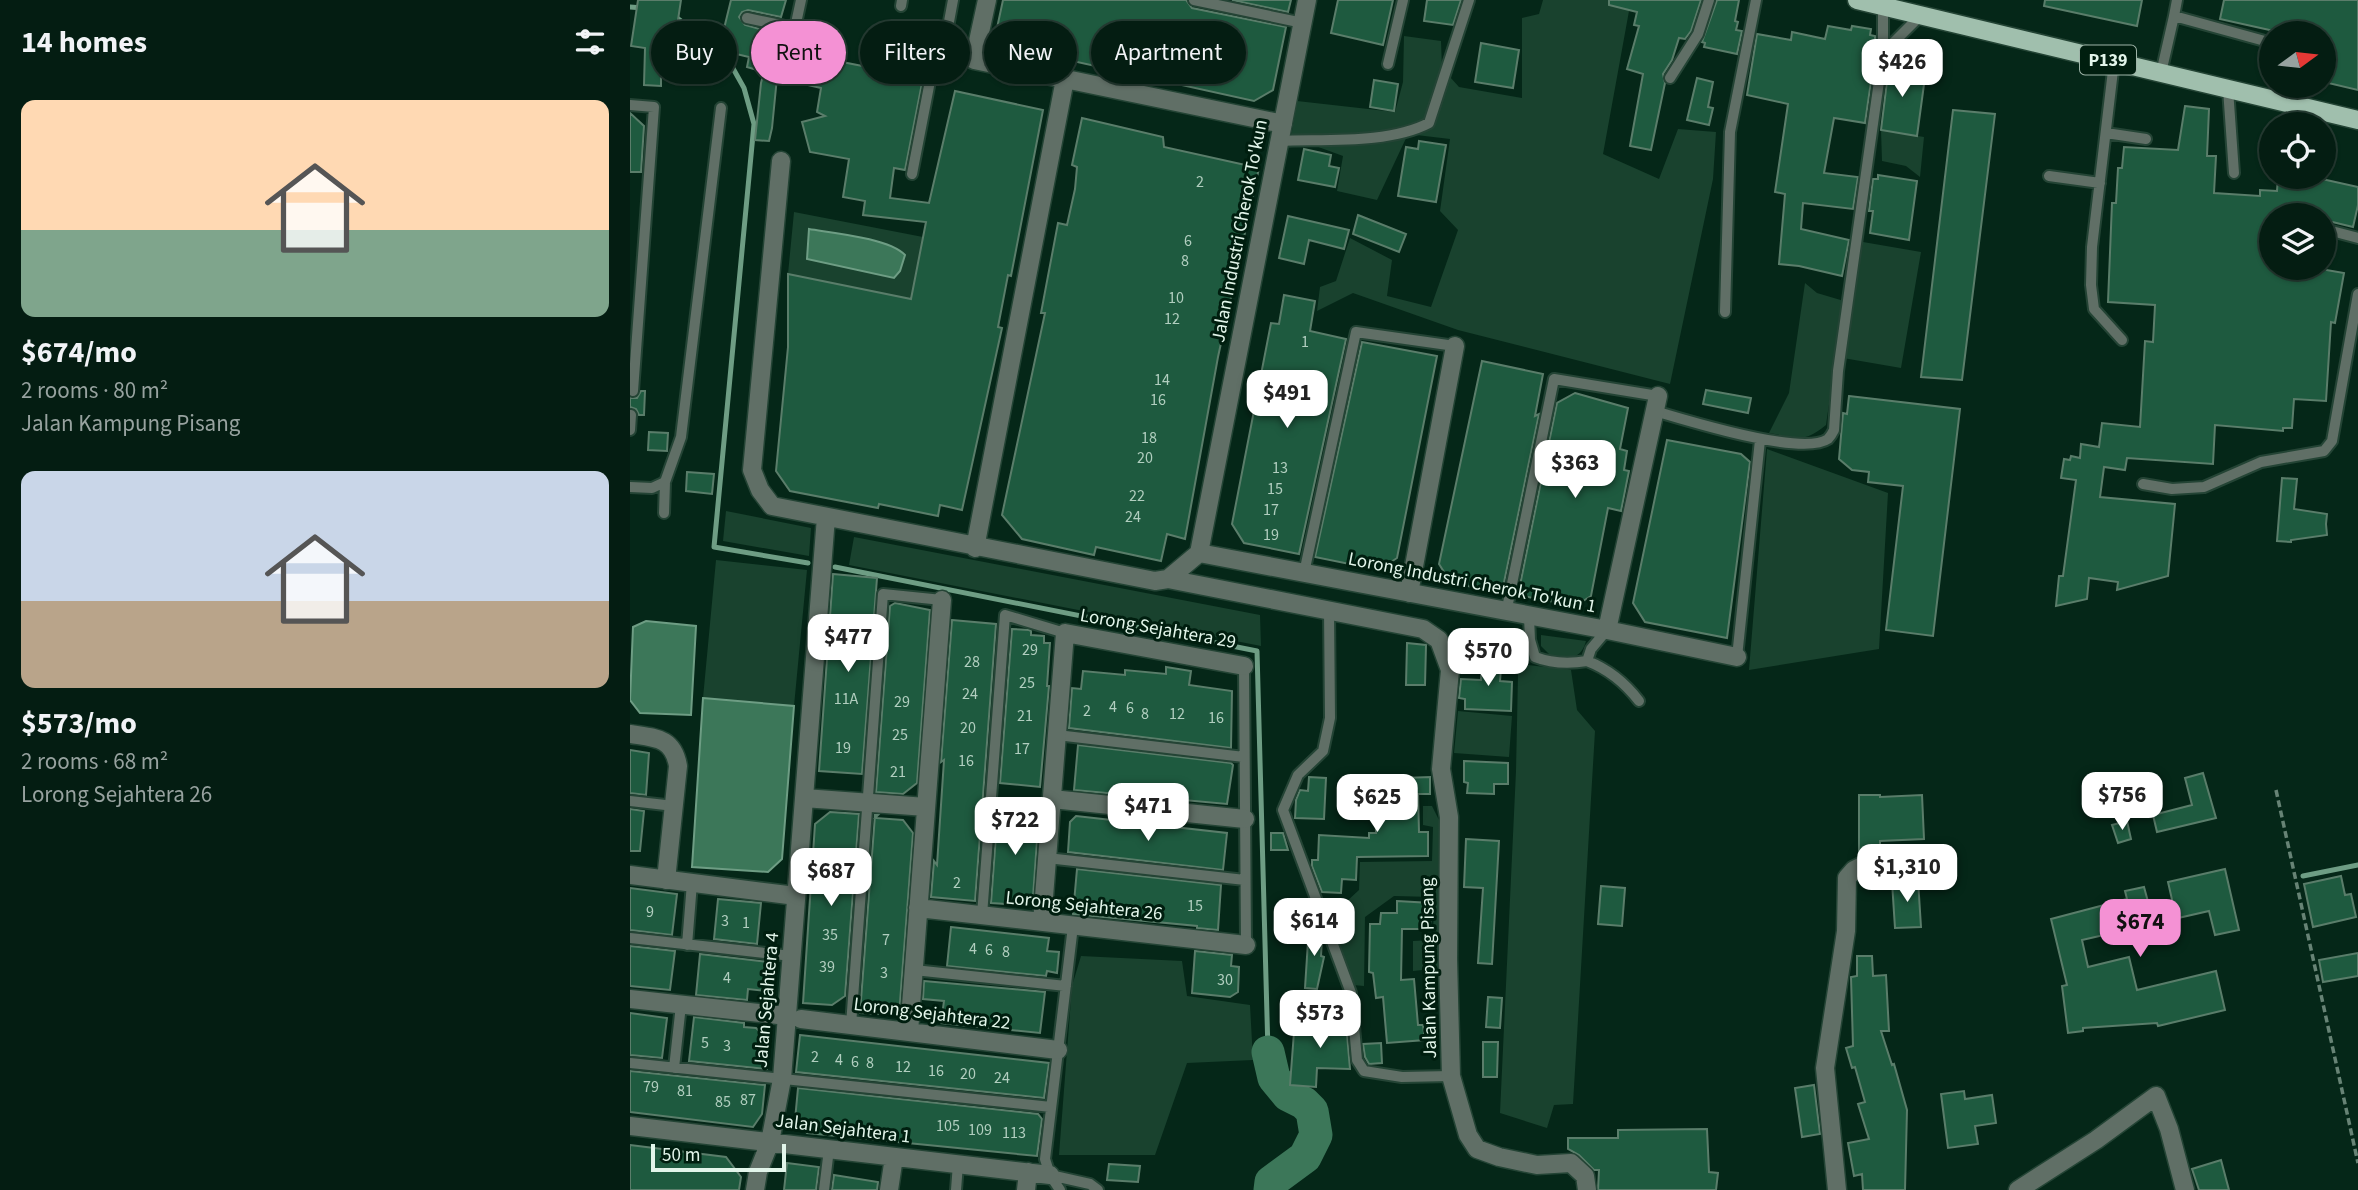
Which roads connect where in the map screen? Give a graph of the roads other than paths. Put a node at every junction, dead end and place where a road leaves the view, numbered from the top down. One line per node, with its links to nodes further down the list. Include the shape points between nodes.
1 (801, 0): 14 (lane, via 795,28)
2 (953, 0): 36 (lane, via 943,54 930,81)
3 (987, 0): 18 (street, via 974,60)
4 (1194, 0): 15 (lane)
5 (1307, 0): 15 (street, Jalan Industri Cherok To'kun)
6 (1403, 0): 20 (lane)
7 (1709, 0): 22 (lane, via 1698,34)
8 (1756, 0): 42 (lane, via 1730,132)
9 (2177, 0): 13 (lane)
10 (1472, 1): 31 (lane, via 1429,123 1394,136)
11 (1869, 2): 12 (main road, P139); 17 (lane)
12 (1921, 15): 17 (lane); 19 (main road, P139)
13 (2174, 16): 16 (lane); 21 (lane)
14 (747, 18)
15 (1303, 23): 31 (street, Jalan Industri Cherok To'kun)
16 (2259, 39)
17 (1883, 53): 49 (lane, via 1838,371 1834,430 1818,442)
18 (984, 62)
19 (2114, 62): 21 (main road, P139); 32 (lane)
20 (1388, 64)
21 (2161, 73): 25 (main road, P139)
22 (1670, 78)
23 (1077, 82): 31 (street)
24 (1064, 84): 55 (street)
25 (2228, 89): 28 (main road, P139); 35 (lane)
26 (2302, 98): 28 (lane)
27 (630, 105): 45 (lane, via 654,107)
28 (2300, 106): 30 (main road, P139)
29 (721, 108): 50 (lane, via 681,437)
30 (2358, 120)
31 (1281, 133): 56 (street, Jalan Industri Cherok To'kun)
32 (2106, 133): 33 (lane); 38 (lane)
33 (2146, 139)
34 (781, 161): 54 (street, Jalan Kampung Pisang, via 752,470 772,506)
35 (2234, 173)
36 (912, 174)
37 (2049, 176): 38 (lane)
38 (2100, 183): 43 (lane, via 2091,297 2094,309)
39 (2336, 232): 40 (lane)
40 (2358, 238)
41 (2358, 294): 51 (lane, via 2332,441 2324,450 2261,462 2204,486 2172,489)
42 (1725, 312)
43 (2122, 341)
44 (1455, 346): 57 (lane, via 1356,332); 59 (street)
45 (633, 391)
46 (1657, 403): 49 (lane); 62 (lane, via 1554,379); 64 (street)
47 (631, 415): 48 (lane)
48 (630, 430)
49 (1760, 440): 66 (lane)
50 (665, 482): 52 (lane, via 652,488); 53 (lane)
51 (2143, 484)
52 (630, 487)
53 (664, 513)
54 (826, 517): 55 (street, Jalan Kampung Pisang); 73 (street, Jalan Sejahtera 4)
55 (975, 548): 58 (street, Jalan Kampung Pisang, via 1155,581)
56 (1199, 553): 57 (street, Lorong Industri Cherok To'kun 1); 58 (street)
57 (1304, 573): 59 (street, Lorong Industri Cherok To'kun 1)
58 (1168, 579): 61 (street, Jalan Kampung Pisang)
59 (1409, 593): 62 (street, Lorong Industri Cherok To'kun 1)
60 (942, 600): 76 (lane, via 883,594); 78 (street)
61 (1329, 610): 105 (street, Jalan Kampung Pisang, via 1423,629 1439,640 1450,670 1441,769 1449,817); 105 (lane, via 1330,718 1323,751 1298,775 1284,818 1297,841 1351,993 1357,1060 1364,1071 1402,1077)
62 (1506, 613): 63 (street, Lorong Industri Cherok To'kun 1)
63 (1529, 617): 64 (street, Lorong Industri Cherok To'kun 1); 67 (lane, via 1535,657 1569,664)
64 (1607, 630): 66 (street, Lorong Industri Cherok To'kun 1); 67 (lane)
65 (1065, 633): 68 (street, Lorong Sejahtera 29); 71 (street); 88 (lane, via 1005,615)
66 (1737, 657)
67 (1587, 661): 69 (lane, via 1602,667)
68 (1244, 666): 72 (lane)
69 (1639, 701)
70 (630, 734): 77 (street, via 657,738 676,752)
71 (1057, 735): 72 (lane); 74 (street)
72 (1244, 757): 79 (lane)
73 (804, 798): 76 (street); 86 (street, Jalan Sejahtera 4)
74 (1052, 799): 79 (street); 81 (street)
75 (630, 801): 77 (lane)
76 (867, 803): 78 (street); 100 (lane)
77 (674, 806): 83 (street)
78 (926, 807): 87 (street)
79 (1245, 819): 84 (lane)
80 (1892, 857): 121 (street, via 1870,862 1847,878 1846,932 1825,1068)
81 (1047, 858): 84 (lane); 89 (street)
82 (630, 875): 83 (street)
83 (666, 880): 85 (street)
84 (1245, 880): 93 (lane)
85 (692, 883): 86 (street); 92 (lane)
86 (796, 896): 94 (street, Jalan Sejahtera 4)
87 (918, 908): 88 (street, Lorong Sejahtera 26); 95 (street)
88 (982, 915): 89 (street, Lorong Sejahtera 26)
89 (1042, 922): 90 (street, Lorong Sejahtera 26)
90 (1073, 926): 93 (street, Lorong Sejahtera 26); 96 (lane)
91 (630, 938): 92 (lane)
92 (687, 945): 94 (lane)
93 (1246, 945)
94 (792, 956): 99 (street, Jalan Sejahtera 4)
95 (914, 970): 96 (lane); 101 (street)
96 (1066, 986): 102 (lane)
97 (630, 999): 98 (street, Lorong Sejahtera 22)
98 (681, 1005): 99 (street, Lorong Sejahtera 22); 104 (lane)
99 (794, 1018): 100 (street, Lorong Sejahtera 22); 106 (street, Jalan Sejahtera 4)
100 (851, 1025): 101 (street, Lorong Sejahtera 22)
101 (909, 1032): 102 (street, Lorong Sejahtera 22)
102 (1058, 1050): 107 (lane)
103 (630, 1063): 104 (lane)
104 (674, 1068): 106 (lane)
105 (1451, 1076): 120 (street, Jalan Kampung Pisang, via 1468,1135 1478,1149 1537,1165 1571,1163 1585,1176)
106 (782, 1079): 107 (lane); 109 (street, Jalan Sejahtera 4)
107 (1052, 1107): 114 (lane, via 1045,1159)
108 (630, 1126): 109 (street, Jalan Sejahtera 1)
109 (770, 1142): 110 (street, Jalan Sejahtera 1); 115 (street, Jalan Sejahtera 4)
110 (829, 1149): 111 (street, Jalan Sejahtera 1); 116 (lane)
111 (894, 1157): 112 (street, Jalan Sejahtera 1); 117 (street)
112 (958, 1164): 113 (street, Jalan Sejahtera 1); 118 (lane)
113 (1027, 1181): 114 (street, Jalan Sejahtera 1)
114 (1055, 1182): 119 (lane)
115 (755, 1190)
116 (824, 1190)
117 (889, 1190)
118 (956, 1190)
119 (1098, 1190)
120 (1587, 1190)
121 (1837, 1190)
122 (2018, 1190): 123 (street, via 2156,1096)
123 (2186, 1190)

